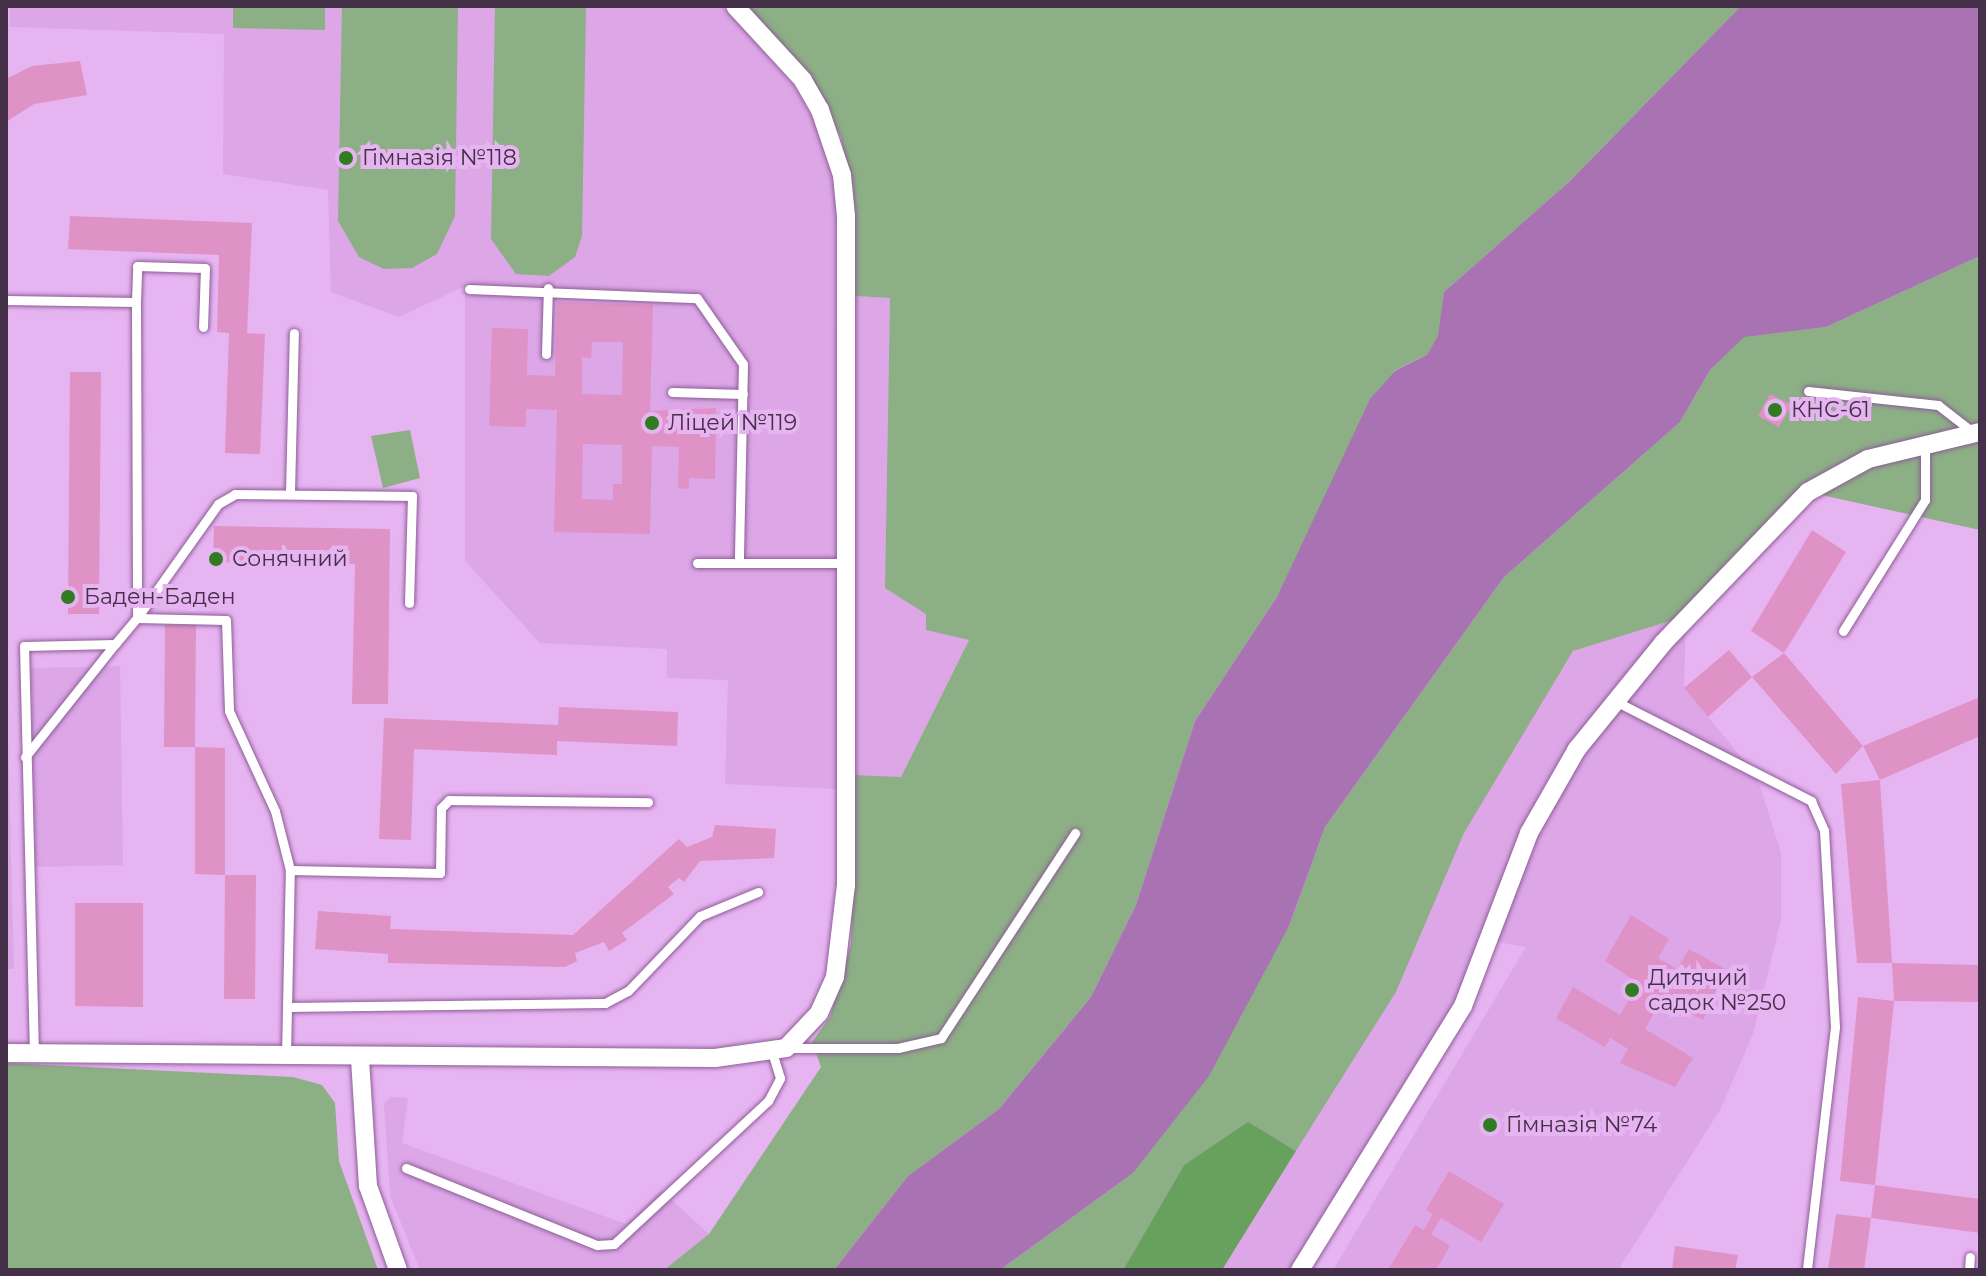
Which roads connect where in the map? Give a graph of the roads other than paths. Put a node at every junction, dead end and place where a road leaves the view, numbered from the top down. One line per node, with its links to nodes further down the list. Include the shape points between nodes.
1 (735, 6): 17 (street, via 803,80 842,175)
2 (548, 288): 3 (lane); 8 (lane); 11 (lane, via 690,294 743,364)
3 (469, 289)
4 (6, 300): 5 (lane)
5 (136, 302): 6 (lane, via 137,266 205,268); 19 (lane)
6 (203, 327)
7 (294, 333): 14 (lane)
8 (546, 354)
9 (1808, 391): 12 (lane, via 1938,405)
10 (672, 392): 11 (lane)
11 (743, 394): 16 (lane)
12 (1977, 432): 13 (street)
13 (1924, 442): 20 (lane, via 1925,500); 22 (street, via 1868,459 1808,492 1663,643)
14 (290, 492): 18 (lane, via 412,496); 19 (lane, via 226,497)
15 (697, 563): 16 (lane)
16 (739, 563): 17 (lane)
17 (846, 563): 29 (street, via 841,941 819,1013)
18 (409, 603)
19 (137, 618): 21 (lane); 26 (lane, via 226,620 229,711 275,811)
20 (1843, 631)
21 (115, 644): 23 (lane, via 60,705); 23 (lane, via 24,646)
22 (1619, 703): 37 (street, via 1577,749 1529,833 1463,1006); 38 (lane, via 1811,801 1824,830 1835,1027)
23 (25, 758): 31 (lane)
24 (648, 802): 26 (lane, via 449,800 441,808 440,873)
25 (1075, 833): 29 (lane, via 941,1038 898,1048)
26 (290, 870): 28 (lane)
27 (758, 892): 28 (lane, via 700,916 628,991 605,1003)
28 (287, 1007): 32 (lane)
29 (779, 1050): 33 (street, via 715,1058); 34 (lane, via 780,1078 768,1101 614,1244 597,1245)
30 (6, 1053): 31 (street)
31 (34, 1054): 32 (street)
32 (286, 1058): 33 (street)
33 (360, 1059): 36 (street, via 368,1186)
34 (406, 1168)
35 (1970, 1257): 39 (lane)
36 (398, 1270)
37 (1300, 1270)
38 (1807, 1270)
39 (1969, 1270)

